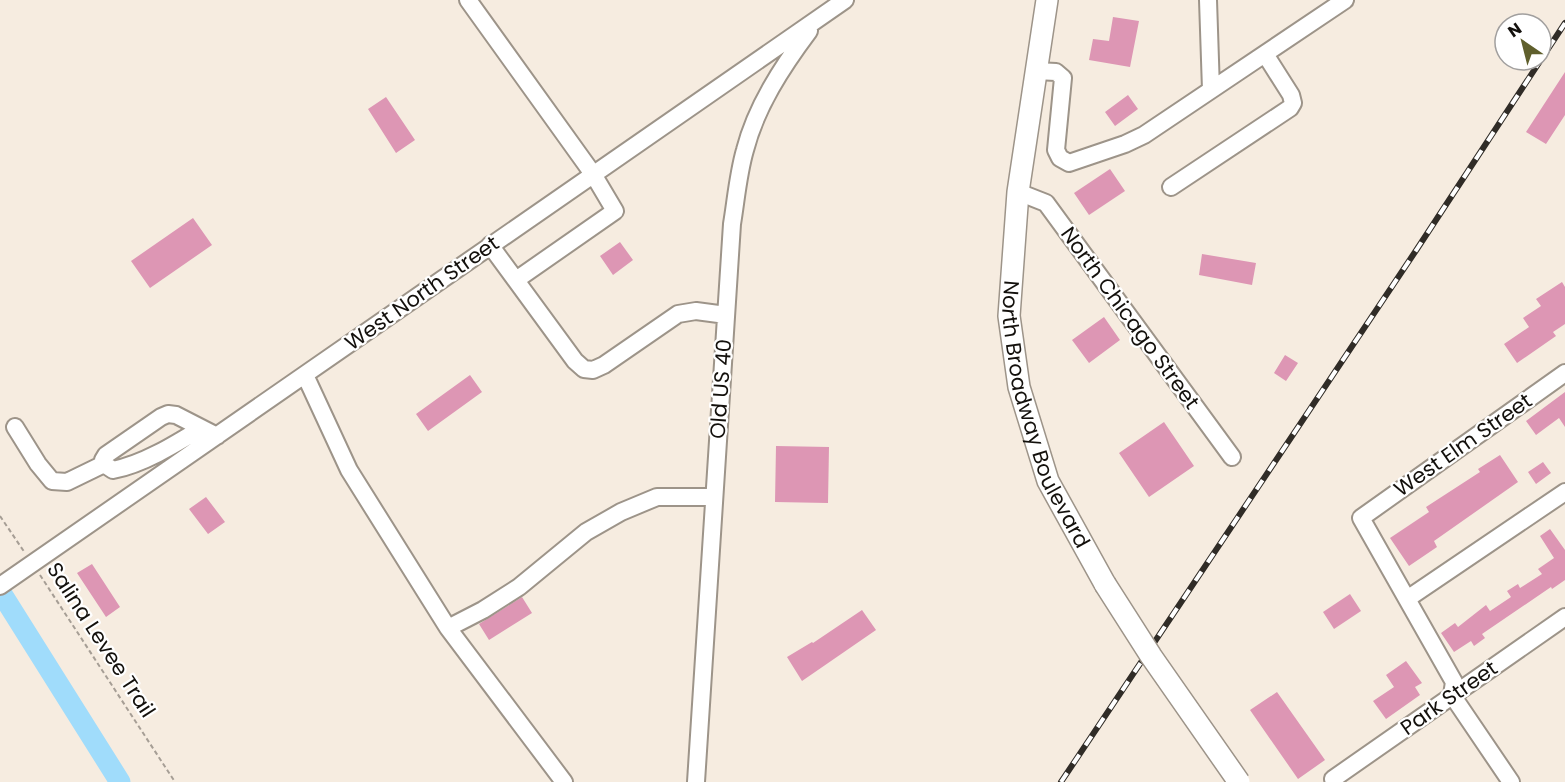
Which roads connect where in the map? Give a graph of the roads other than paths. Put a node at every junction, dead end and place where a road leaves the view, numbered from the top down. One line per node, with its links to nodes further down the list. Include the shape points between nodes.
1 (468, 0): 10 (street)
2 (845, 0): 6 (street, West North Street)
3 (1047, 0): 8 (main road, North Broadway Boulevard)
4 (1208, 0): 9 (street)
5 (1345, 0): 7 (street)
6 (820, 18): 10 (street, West North Street); 15 (street, Old US 40, via 766,96 745,150 732,224)
7 (1265, 54): 9 (street); 11 (street, via 1291,95 1290,108)
8 (1036, 71): 9 (street, via 1056,72 1063,78 1056,150 1069,163 1144,135); 12 (main road, North Broadway Boulevard)
9 (1211, 90)
10 (593, 174): 13 (street, West North Street); 14 (street, via 615,211)
11 (1171, 187)
12 (1018, 192): 21 (street, North Chicago Street, via 1046,202); 33 (main road, North Broadway Boulevard, bridge, via 1009,316 1019,387 1048,480 1105,584)
13 (490, 245): 14 (street); 17 (street, West North Street)
14 (516, 280): 15 (street, via 584,369 604,365 678,314 696,311)
15 (726, 315): 24 (street, Old US 40)
16 (1565, 373): 26 (street, West Elm Street, via 1361,518)
17 (304, 375): 20 (street, West North Street); 28 (street, via 349,470)
18 (15, 427): 22 (street, via 52,481 67,482)
19 (200, 429): 20 (street); 22 (street, via 124,468 114,470); 22 (street, via 176,415 161,417 106,455)
20 (217, 436): 25 (street, West North Street)
21 (1232, 457)
22 (104, 464)
23 (1565, 492): 26 (street)
24 (714, 497): 28 (street, via 657,497 621,512 586,532 519,587); 32 (street, Old US 40)
25 (5, 582)
26 (1407, 599): 29 (street, via 1454,682)
27 (1565, 617): 29 (street, Park Street)
28 (448, 628): 31 (street)
29 (1452, 695): 30 (street, Park Street); 34 (street)
30 (1333, 779)
31 (564, 782)
32 (696, 782)
33 (1239, 782)
34 (1511, 782)

